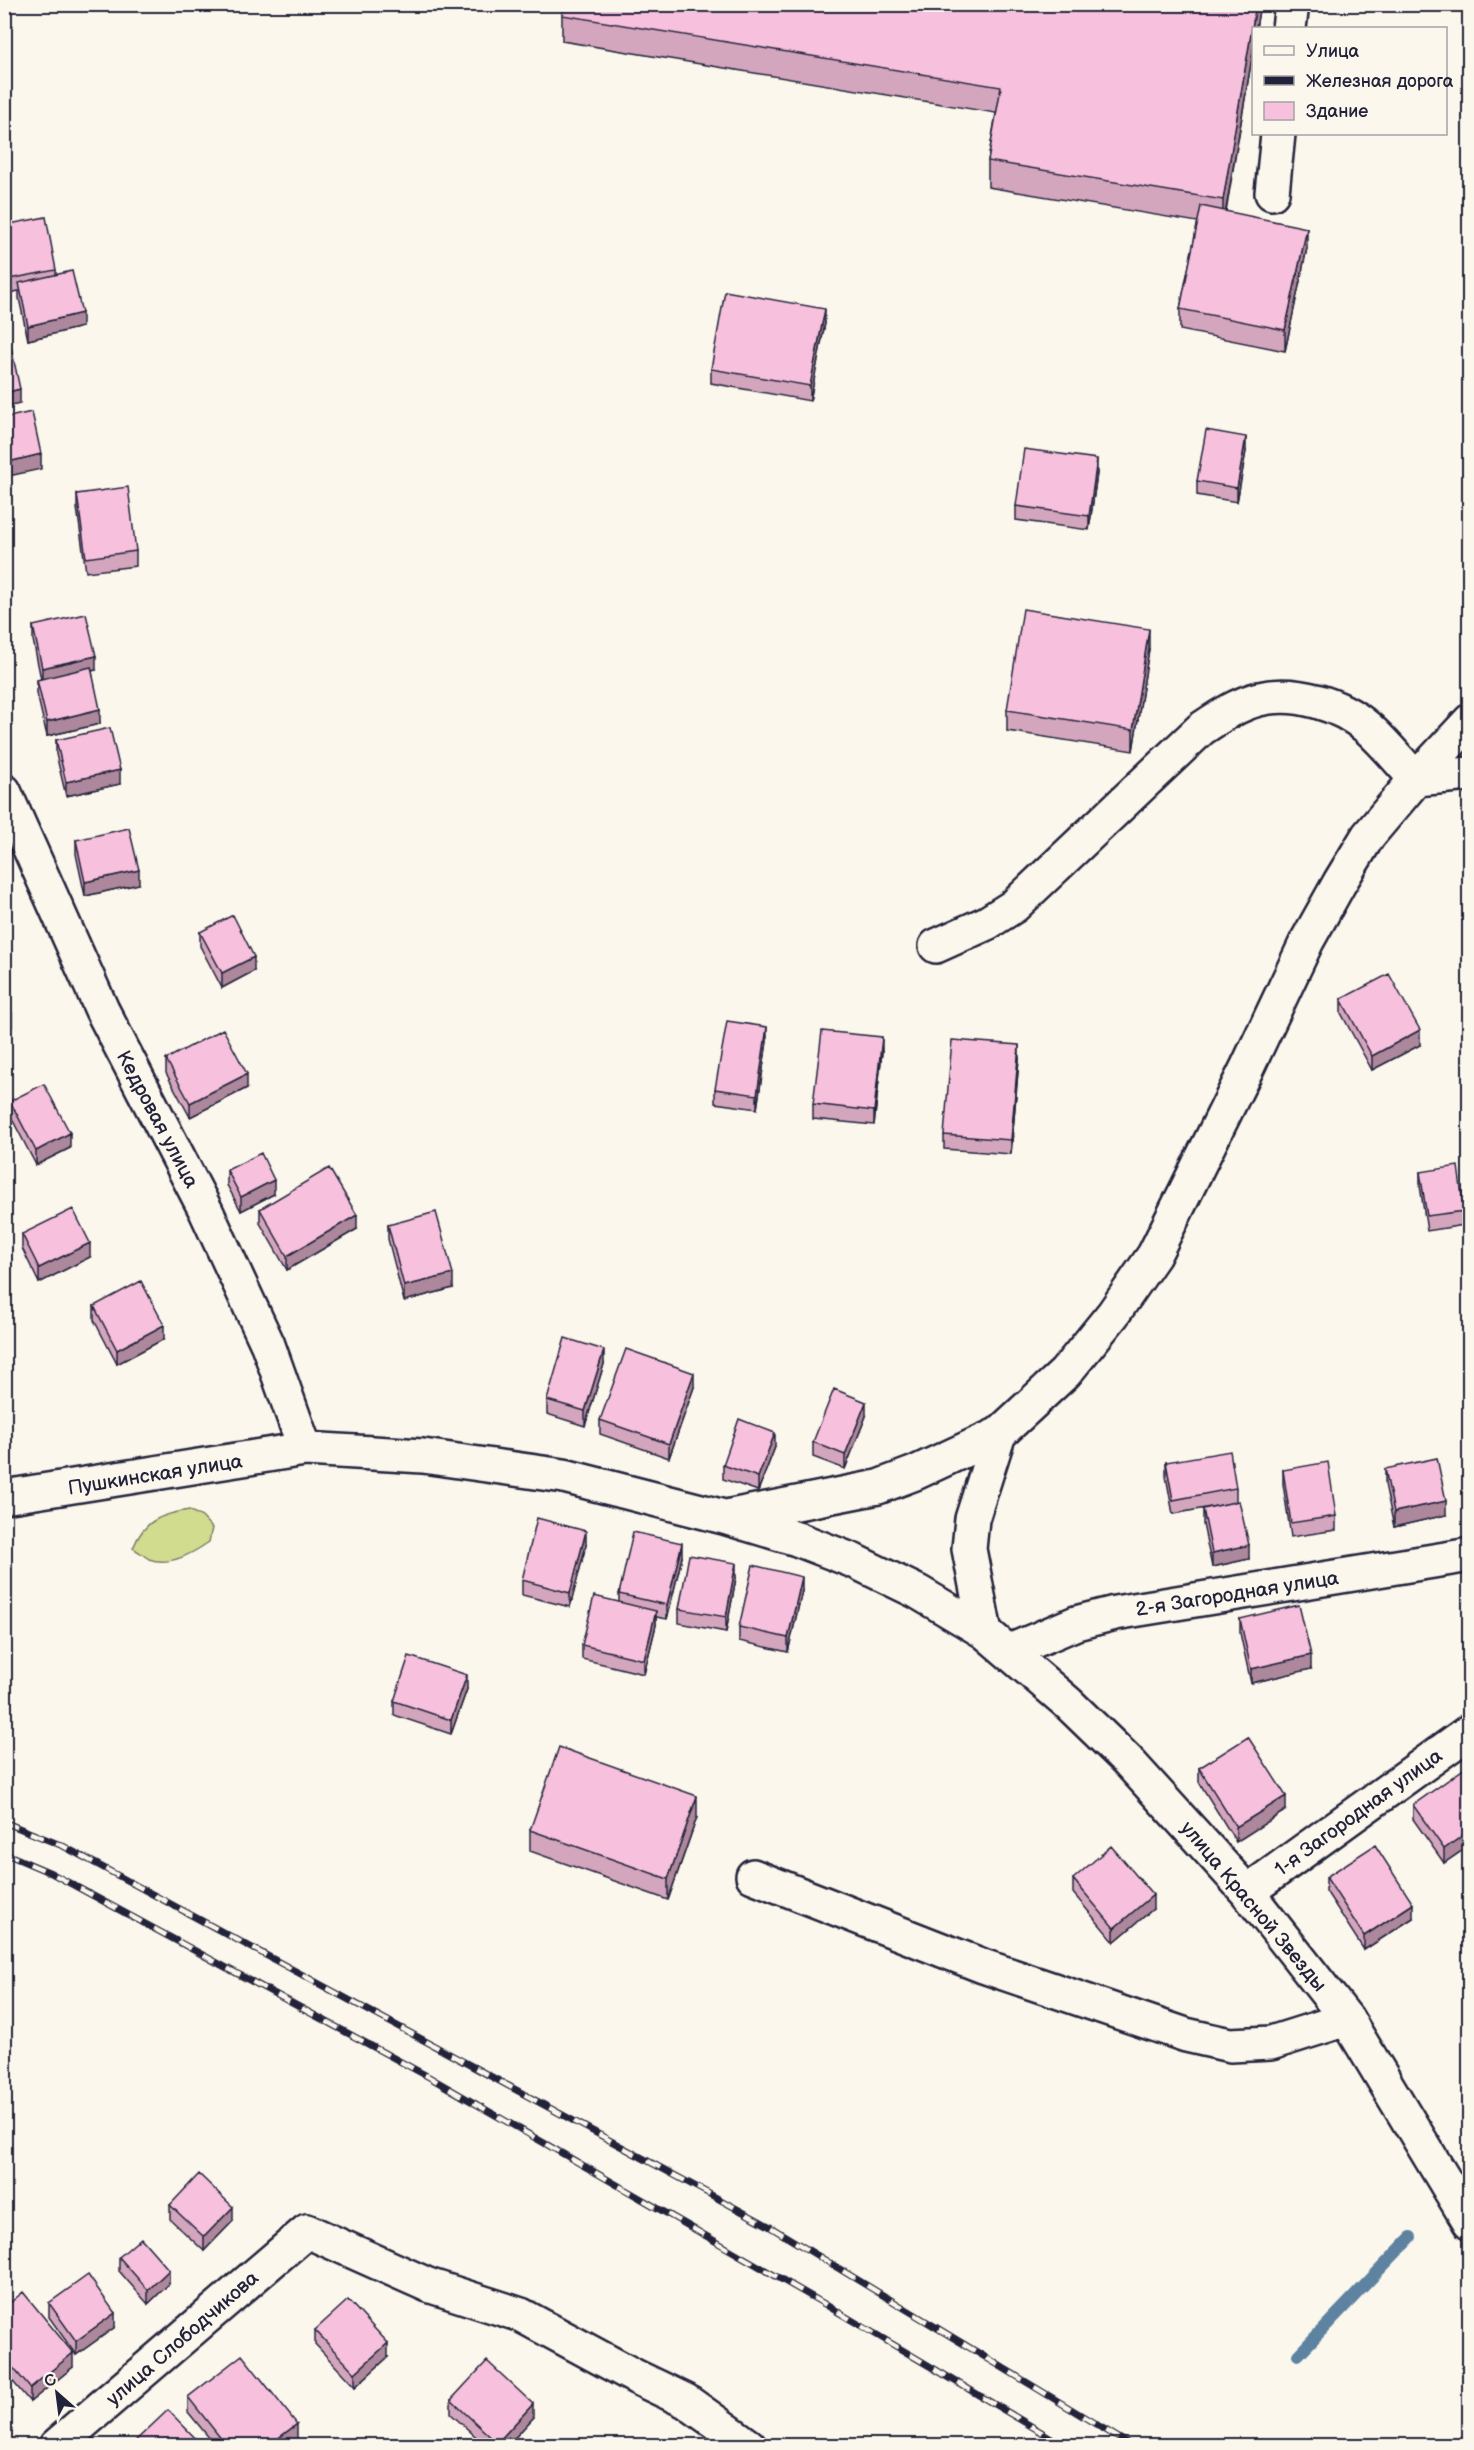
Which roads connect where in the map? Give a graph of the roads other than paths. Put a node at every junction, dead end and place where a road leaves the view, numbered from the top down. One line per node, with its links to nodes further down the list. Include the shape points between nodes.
1 (1292, 4): 2 (street)
2 (1289, 27)
3 (1278, 135): 4 (street)
4 (1272, 193)
5 (1470, 721): 7 (street)
6 (1470, 774): 7 (street)
7 (1416, 779): 9 (street, via 1369,728 1347,713 1320,702 1288,696 1259,699 1223,714 1202,729 1014,906); 10 (street, via 1368,836 1307,941 1154,1255 1065,1373)
8 (4, 791): 11 (street, Кедровая улица, via 102,1010 206,1211 263,1335)
9 (936, 946)
10 (999, 1434): 13 (street, via 878,1486); 15 (street, via 972,1519 969,1549)
11 (305, 1449): 12 (street, Пушкинская улица); 13 (street, Пушкинская улица, via 423,1456 564,1476)
12 (4, 1497)
13 (724, 1517): 15 (street, улица Красной Звезды, via 854,1561 918,1592)
14 (1470, 1555): 15 (street, 2-я Загородная улица, via 1115,1613)
15 (997, 1642): 18 (street, улица Красной Звезды, via 1068,1702 1128,1761)
16 (1470, 1731): 18 (street, 1-я Загородная улица)
17 (753, 1876): 19 (street, via 983,1966 1186,2035 1230,2045 1271,2043)
18 (1247, 1892): 19 (street, улица Красной Звезды)
19 (1347, 2019): 20 (street, улица Красной Звезды)
20 (1470, 2223)
21 (56, 2445): 22 (street, улица Слободчикова, via 307,2231 428,2285 521,2315 686,2401)
22 (748, 2445)

